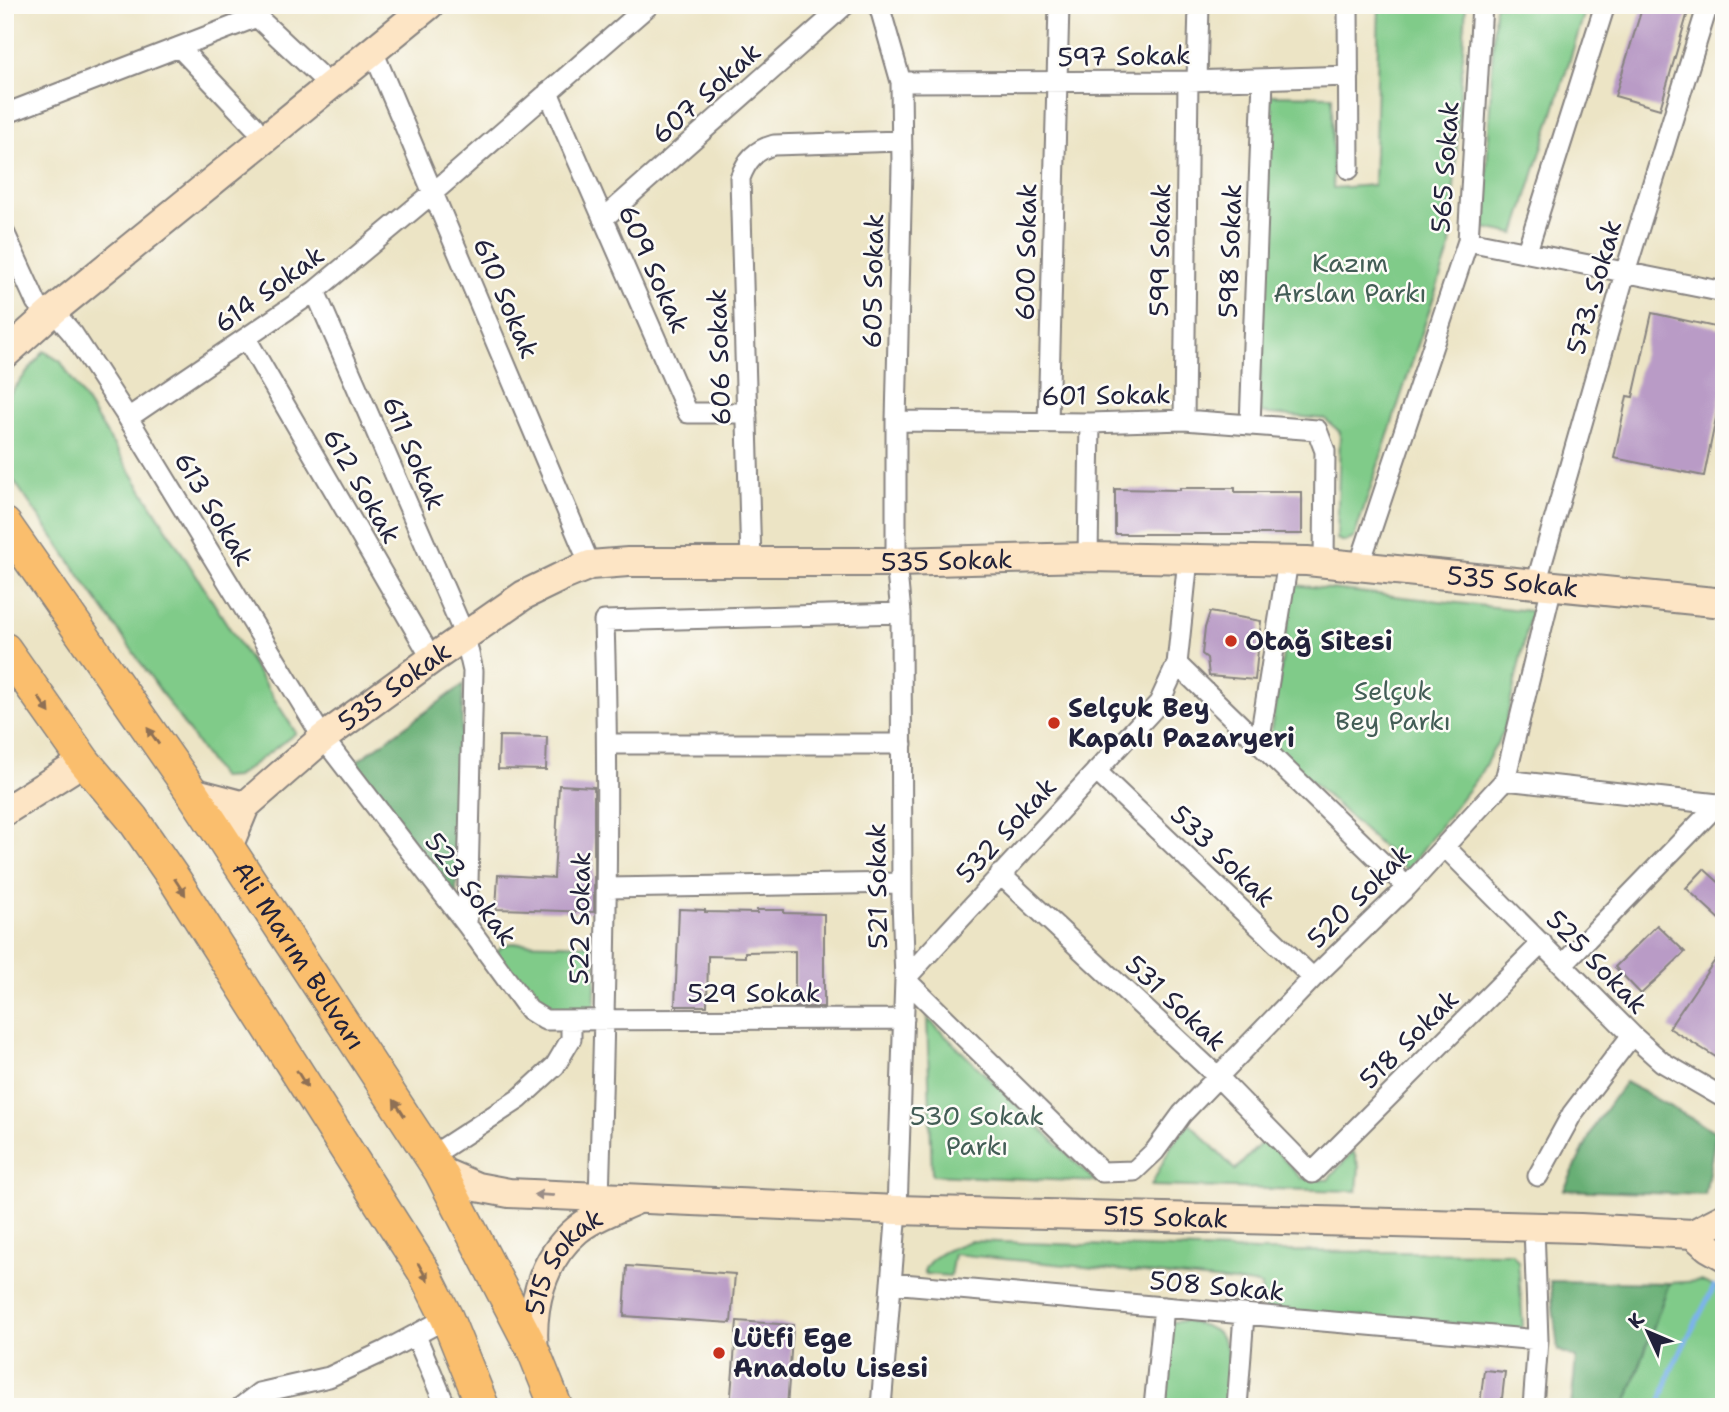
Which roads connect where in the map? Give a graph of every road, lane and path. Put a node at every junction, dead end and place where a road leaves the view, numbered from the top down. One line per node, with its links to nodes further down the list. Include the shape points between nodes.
1 (401, 5): 15 (street)
2 (429, 5): 14 (street)
3 (649, 5): 21 (street, 614 Sokak)
4 (845, 5): 27 (street, 607 Sokak)
5 (879, 5): 19 (street, 605 Sokak)
6 (1059, 5): 20 (street, 600 Sokak)
7 (1199, 5): 18 (street, 599 Sokak)
8 (1348, 5): 16 (street)
9 (1482, 5): 29 (street, 565 Sokak)
10 (1605, 5): 30 (street)
11 (1708, 5): 31 (street, 573. Sokak)
12 (255, 11): 13 (street); 15 (street)
13 (179, 47): 22 (street); 23 (street)
14 (373, 51): 26 (street, 610 Sokak); 34 (street)
15 (318, 74): 23 (street)
16 (1349, 76): 17 (street, 597 Sokak); 25 (street)
17 (1263, 79): 18 (street, 597 Sokak); 43 (street, 598 Sokak)
18 (1192, 81): 20 (street, 597 Sokak); 39 (street, 599 Sokak)
19 (901, 82): 20 (street, 597 Sokak); 24 (street, 605 Sokak)
20 (1056, 83): 41 (street, 600 Sokak)
21 (548, 92): 26 (street, 614 Sokak); 27 (street, 609 Sokak)
22 (5, 114)
23 (254, 126): 34 (street)
24 (901, 141): 37 (street, 606 Sokak, via 792,143 762,149 746,164 740,178); 40 (street, 605 Sokak)
25 (1349, 169)
26 (434, 192): 32 (street, 614 Sokak); 51 (street, 610 Sokak)
27 (603, 219): 37 (street, 609 Sokak, via 688,413)
28 (5, 234): 34 (street, 613 Sokak)
29 (1468, 241): 30 (street); 52 (street, 565 Sokak)
30 (1527, 251): 31 (street)
31 (1625, 273): 33 (street); 53 (street, 573. Sokak)
32 (315, 290): 35 (street, 614 Sokak); 56 (street, 611 Sokak)
33 (1724, 292)
34 (45, 306): 36 (street); 38 (street, 613 Sokak, via 73,334)
35 (247, 340): 38 (street, 614 Sokak); 58 (street, 612 Sokak)
36 (8, 347)
37 (747, 413): 48 (street, 606 Sokak)
38 (128, 418): 60 (street, 613 Sokak)
39 (1184, 420): 42 (street, 601 Sokak); 43 (street, 601 Sokak)
40 (897, 421): 41 (street, 601 Sokak); 49 (street, 605 Sokak)
41 (1048, 423): 42 (street, 601 Sokak)
42 (1090, 423): 45 (street)
43 (1250, 425): 50 (street, 601 Sokak, via 1317,430 1325,452)
44 (5, 524): 67 (main road, Ali Marım Bulvarı, one-way to 44)
45 (1088, 557): 46 (street, 535 Sokak); 49 (street, 535 Sokak)
46 (1188, 559): 47 (street, 535 Sokak); 59 (street, 532 Sokak)
47 (1288, 561): 50 (street, 535 Sokak); 63 (street)
48 (751, 562): 49 (street, 535 Sokak); 51 (street, 535 Sokak)
49 (896, 562): 55 (street, 521 Sokak)
50 (1324, 563): 52 (street, 535 Sokak)
51 (590, 565): 56 (street, 535 Sokak, via 524,595)
52 (1359, 566): 53 (street, 535 Sokak)
53 (1544, 585): 54 (street, 535 Sokak); 66 (street, 520 Sokak)
54 (1724, 603)
55 (901, 613): 61 (street, 522 Sokak, via 604,621); 62 (street, 521 Sokak)
56 (465, 636): 58 (street, 535 Sokak); 77 (street, 611 Sokak, via 473,671)
57 (5, 649): 64 (main road, one-way to 64)
58 (432, 659): 60 (street, 535 Sokak)
59 (1177, 664): 63 (street); 65 (street, 532 Sokak, via 1159,703)
60 (323, 738): 69 (street, 535 Sokak); 77 (street, 523 Sokak)
61 (608, 744): 62 (street); 76 (street, 522 Sokak)
62 (902, 744): 74 (street, 521 Sokak)
63 (1259, 744): 75 (street)
64 (84, 761): 70 (street); 100 (main road, one-way to 100, via 132,818 175,880 424,1272)
65 (1096, 771): 73 (street, 532 Sokak); 80 (street, 533 Sokak)
66 (1505, 780): 68 (street); 71 (street, 520 Sokak)
67 (192, 792): 69 (street); 72 (main road, Ali Marım Bulvarı)
68 (1721, 803): 79 (street)
69 (245, 806): 72 (street)
70 (5, 811)
71 (1445, 847): 75 (street, 520 Sokak); 78 (street, 525 Sokak)
72 (228, 848): 88 (main road, Ali Marım Bulvarı, one-way to 72)
73 (1000, 874): 81 (street, 532 Sokak); 86 (street, 531 Sokak)
74 (902, 883): 76 (street); 81 (street, 521 Sokak)
75 (1407, 887): 80 (street, 520 Sokak)
76 (607, 888): 84 (street, 522 Sokak)
77 (467, 925): 83 (street, 523 Sokak, via 529,1010 545,1020)
78 (1542, 943): 79 (street, 525 Sokak); 89 (street, 518 Sokak)
79 (1563, 964): 85 (street, 525 Sokak)
80 (1313, 978): 86 (street, 520 Sokak)
81 (905, 979): 82 (street, 521 Sokak); 86 (street, 520 Sokak, via 1102,1172 1134,1171)
82 (904, 1019): 84 (street, 529 Sokak); 92 (street, 521 Sokak)
83 (571, 1020): 84 (street, 523 Sokak); 88 (street, via 571,1039 555,1066)
84 (605, 1020): 91 (street, 522 Sokak)
85 (1632, 1035): 87 (street, 525 Sokak, via 1662,1062); 90 (street, via 1572,1114)
86 (1218, 1077): 89 (street, 531 Sokak)
87 (1724, 1098)
88 (435, 1164): 91 (street, 515 Sokak, one-way to 88, via 477,1187); 103 (main road, Ali Marım Bulvarı)
89 (1312, 1173)
90 (1538, 1176)
91 (603, 1206): 92 (street, 515 Sokak, via 637,1199); 103 (street, 515 Sokak, via 576,1231 544,1276 533,1318)
92 (897, 1210): 94 (street, 515 Sokak); 97 (street, 521 Sokak)
93 (1724, 1218): 95 (street)
94 (1534, 1227): 95 (street, 515 Sokak); 102 (street)
95 (1693, 1234): 96 (street)
96 (1724, 1256)
97 (891, 1283): 98 (street, 508 Sokak); 108 (street, 521 Sokak)
98 (1164, 1307): 99 (street, 508 Sokak); 109 (street)
99 (1244, 1315): 102 (street, 508 Sokak); 110 (street)
100 (447, 1318): 101 (street); 106 (main road)
101 (416, 1336): 104 (street, via 329,1377 259,1393); 105 (street)
102 (1538, 1340): 111 (street)
103 (534, 1352): 107 (main road, Ali Marım Bulvarı)
104 (241, 1407)
105 (446, 1407)
106 (483, 1407)
107 (556, 1407)
108 (881, 1407)
109 (1154, 1407)
110 (1237, 1407)
111 (1534, 1407)

